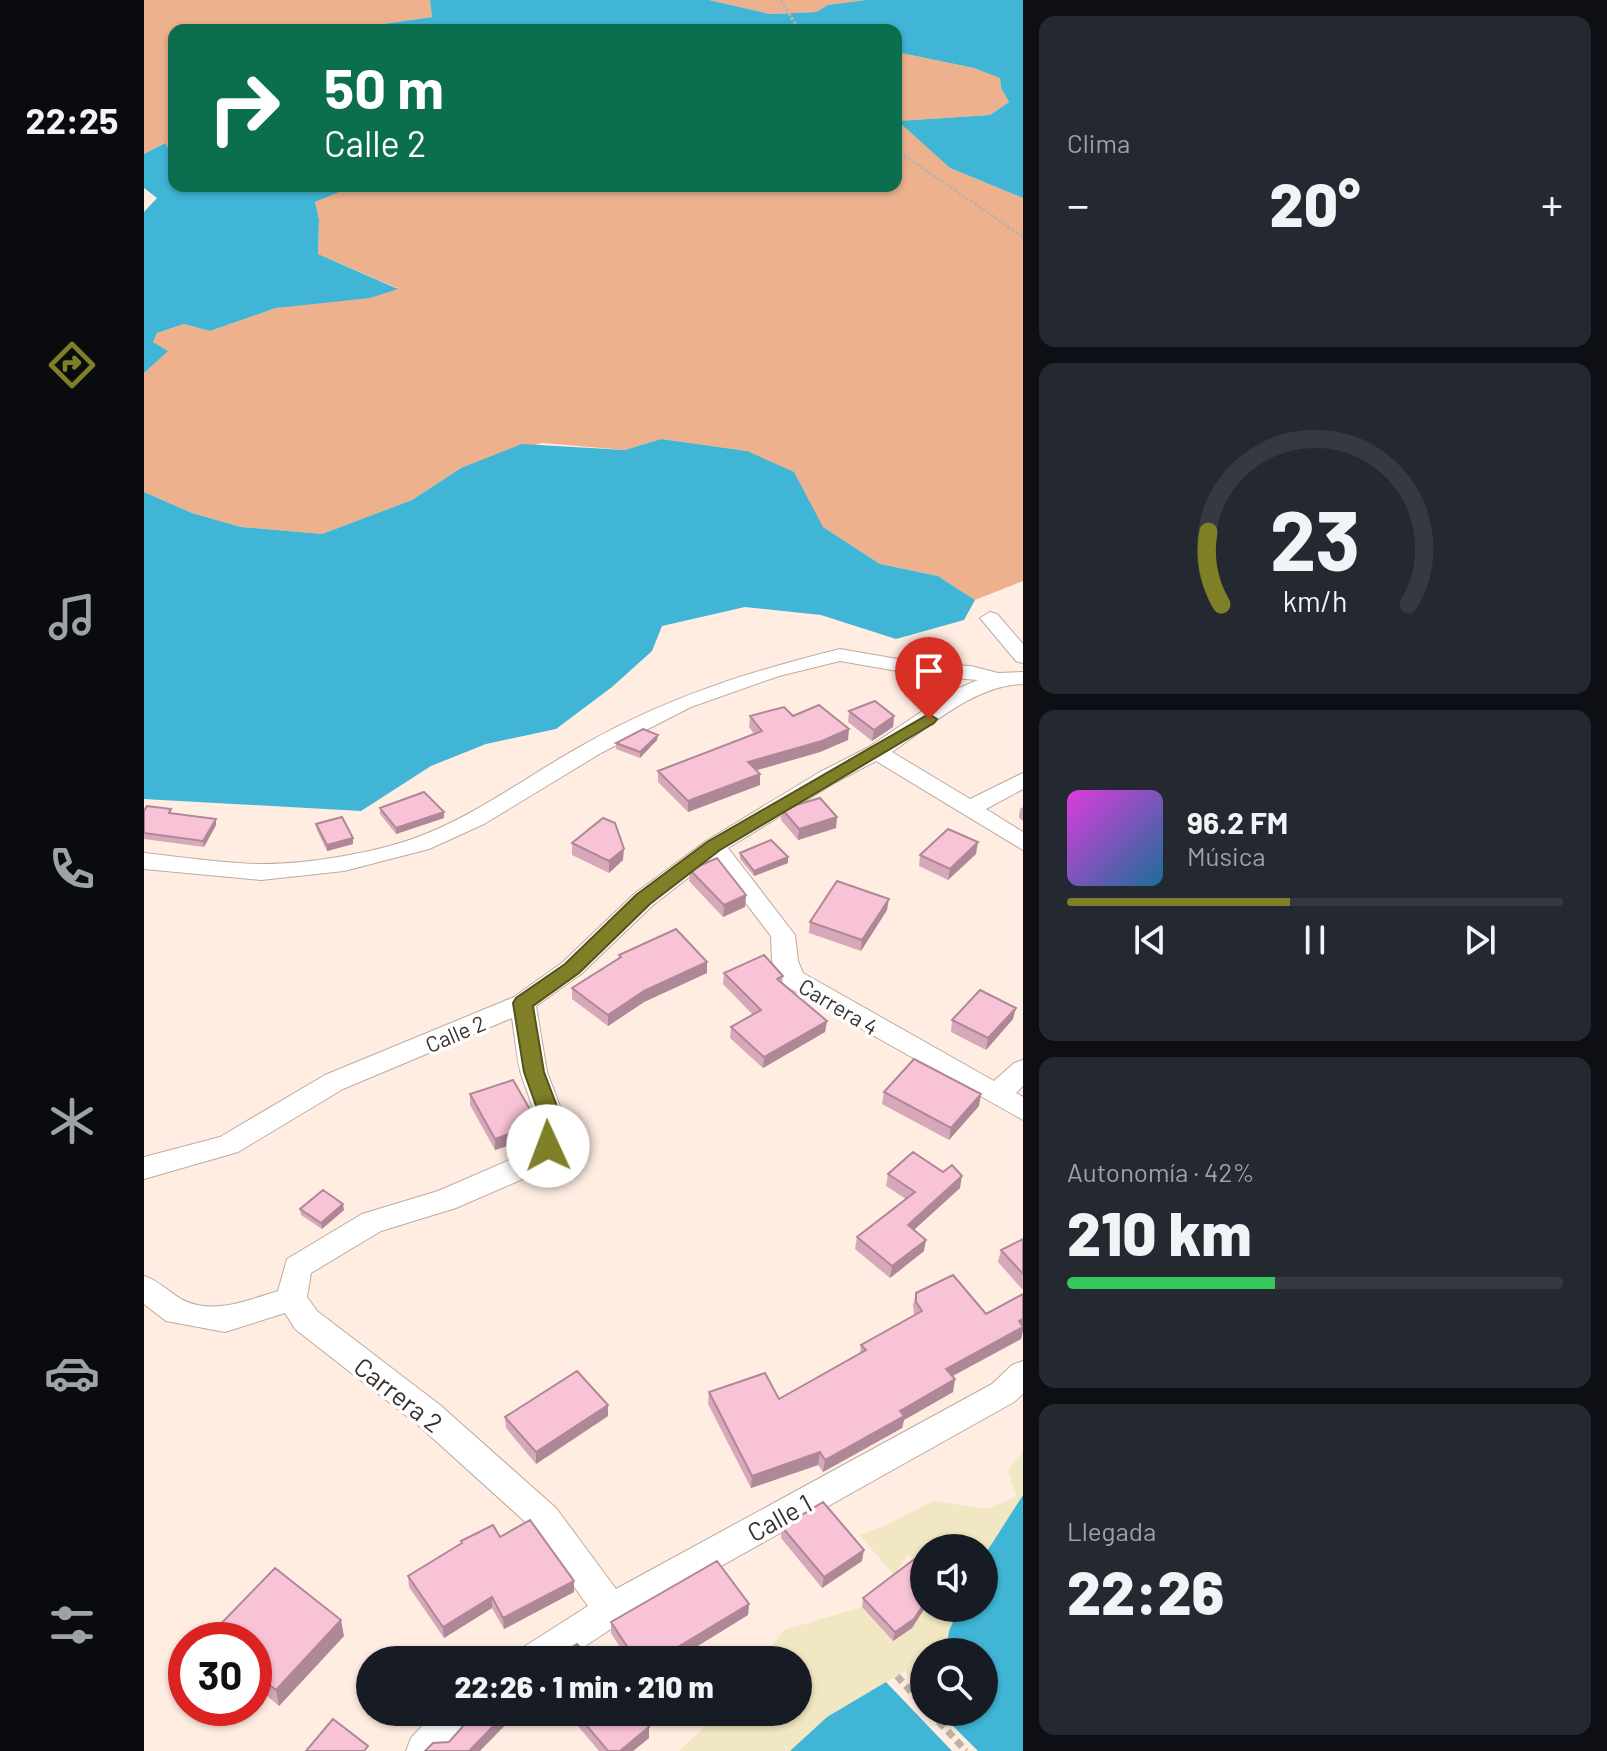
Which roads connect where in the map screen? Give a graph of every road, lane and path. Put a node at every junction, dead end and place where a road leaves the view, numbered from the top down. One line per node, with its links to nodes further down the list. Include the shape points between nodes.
1 (781, 0): 2 (path)
2 (795, 24)
3 (902, 154): 4 (path)
4 (1023, 237)
5 (990, 618): 6 (street)
6 (1023, 657)
7 (1010, 679): 8 (street, Calle 2, via 960,696); 13 (street, via 840,655 683,702 593,748 476,819 421,844 344,863 261,872)
8 (877, 752): 10 (street); 12 (street, Calle 2)
9 (1023, 780): 10 (street)
10 (971, 808): 11 (street)
11 (1023, 842)
12 (714, 846): 14 (street, Calle 2, via 643,900 572,968); 16 (street, Carrera 4, via 783,935 793,979)
13 (144, 861)
14 (523, 1003): 18 (street, Calle 2, via 334,1082 228,1145); 20 (street, via 534,1072 550,1117 548,1146 538,1160 446,1200 372,1222 334,1243 297,1267)
15 (1023, 1070): 16 (street)
16 (997, 1095): 17 (street, Carrera 4)
17 (1023, 1110)
18 (144, 1168)
19 (144, 1288): 20 (street, via 177,1312 225,1320)
20 (292, 1299): 22 (street, Carrera 2, via 306,1320 429,1415 544,1518)
21 (1023, 1374): 22 (street, Calle 1, via 1003,1393)
22 (611, 1610): 23 (street, Calle 1)
23 (556, 1646)
24 (897, 1676): 25 (path)
25 (910, 1690)
26 (446, 1726): 28 (street)
27 (943, 1726): 29 (path)
28 (424, 1751)
29 (966, 1751)

